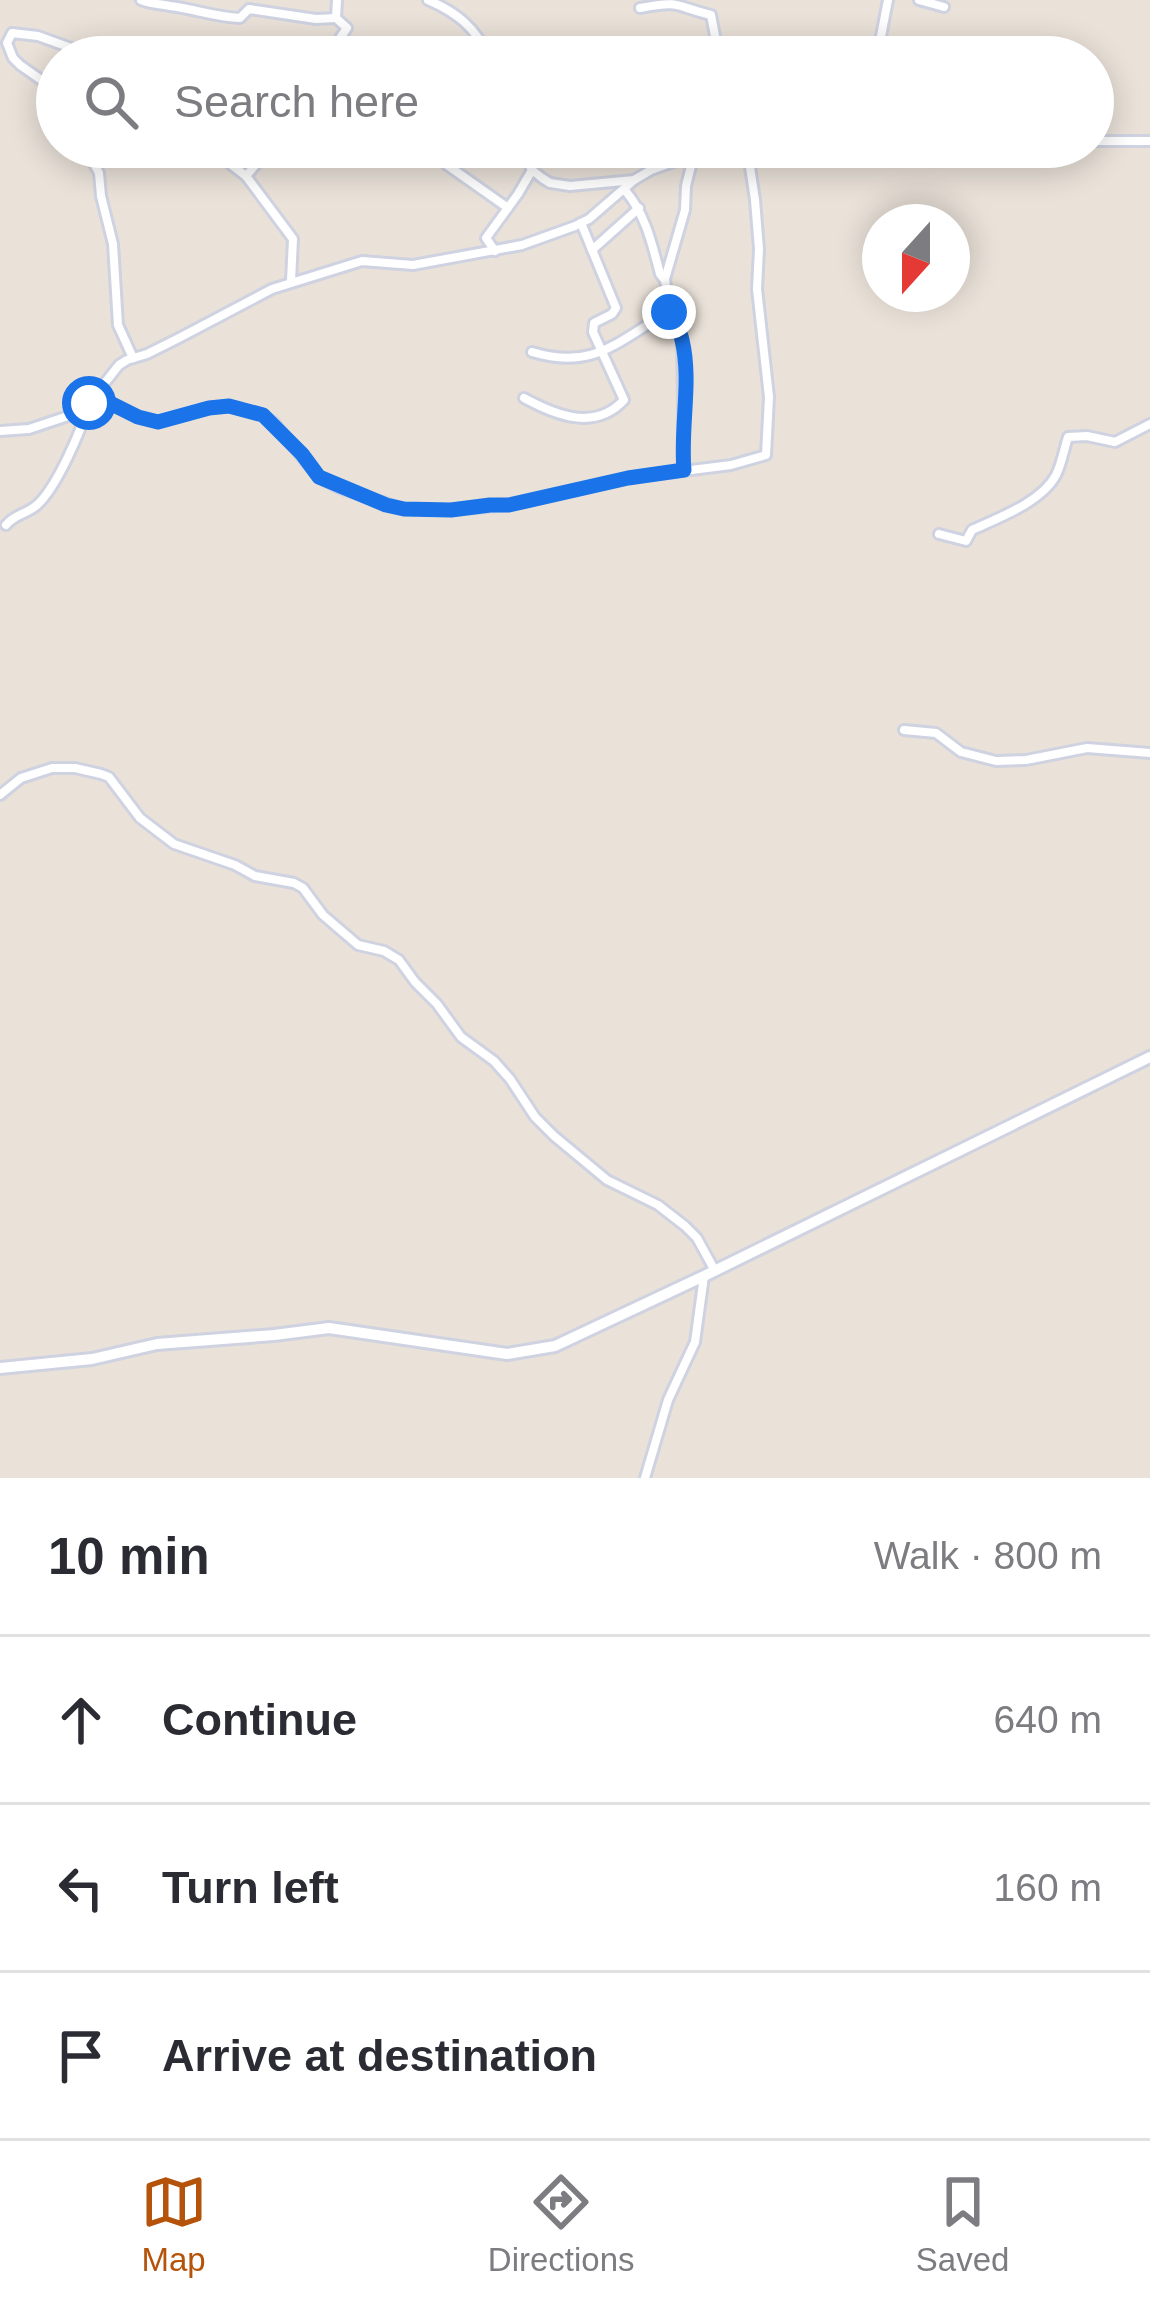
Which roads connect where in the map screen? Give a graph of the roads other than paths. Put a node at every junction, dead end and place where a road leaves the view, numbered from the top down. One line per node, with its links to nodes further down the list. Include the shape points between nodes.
1 (141, 0): 8 (street, via 226,17 250,10)
2 (337, 0): 8 (street)
3 (428, 0): 11 (street)
4 (888, 0): 13 (street)
5 (919, 0): 6 (street)
6 (944, 7)
7 (640, 8): 12 (street, via 676,2 711,15)
8 (336, 18): 10 (street, via 347,28)
9 (38, 36): 14 (street, via 11,33 8,43 13,58)
10 (342, 36)
11 (477, 36)
12 (715, 36)
13 (881, 36)
14 (36, 75)
15 (1114, 141): 16 (street)
16 (1150, 141)
17 (97, 168): 38 (street, via 118,325)
18 (235, 168): 25 (street)
19 (253, 168): 25 (street)
20 (451, 168): 28 (street)
21 (656, 168): 26 (street)
22 (690, 168): 33 (street)
23 (750, 168): 43 (street, via 770,397 766,455)
24 (532, 170): 26 (street, via 570,187); 28 (street)
25 (246, 176): 34 (street, via 293,239)
26 (634, 180): 27 (street)
27 (624, 189): 29 (street); 30 (street)
28 (508, 208): 32 (street, via 486,238)
29 (639, 208): 31 (street); 33 (street)
30 (581, 223): 31 (street); 32 (street)
31 (592, 250): 36 (street, via 616,308 592,327)
32 (495, 251): 34 (street, via 413,265 362,261)
33 (664, 279): 35 (street)
34 (291, 281): 38 (street)
35 (669, 312): 36 (street); 43 (street, via 682,338)
36 (601, 351): 37 (street, via 564,360); 39 (street, via 624,400 612,412 576,418)
37 (532, 352)
38 (133, 358): 40 (street)
39 (524, 398)
40 (92, 400): 42 (street, via 50,424); 43 (street, via 158,422 229,406 263,415 319,477 404,509 509,505); 44 (street, via 37,506)
41 (1150, 424): 45 (street, via 1115,442 1068,436 1048,486 966,541)
42 (0, 431)
43 (684, 470)
44 (6, 525)
45 (939, 535)
46 (904, 730): 47 (street, via 936,733 961,752 1004,762 1087,748)
47 (1150, 753)
48 (0, 795): 50 (street, via 52,767 101,774 174,844 303,888 358,945 399,960 554,1136 607,1180 685,1226)
49 (1150, 1057): 50 (main road)
50 (709, 1274): 51 (main road, via 533,1351 329,1328); 52 (street, via 695,1342)
51 (0, 1368)
52 (645, 1478)

